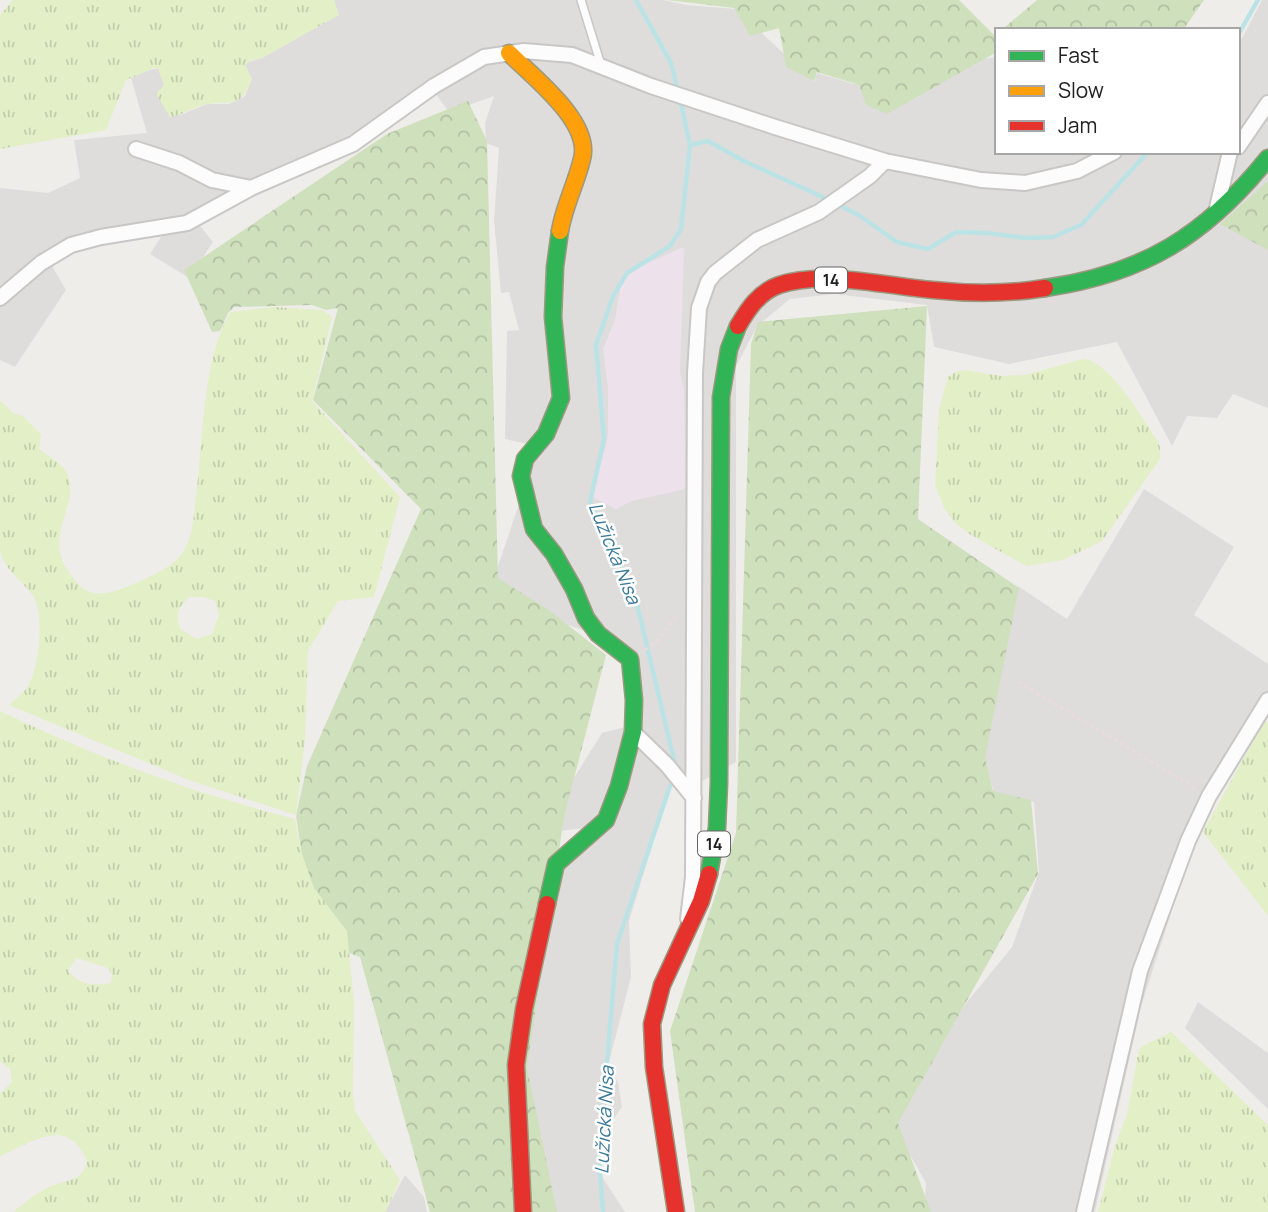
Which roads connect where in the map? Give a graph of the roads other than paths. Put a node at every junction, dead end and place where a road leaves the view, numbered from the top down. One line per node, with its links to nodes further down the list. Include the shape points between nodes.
1 (581, 0): 3 (lane)
2 (509, 53): 3 (street, via 572,55); 11 (street, via 484,57 434,86 353,144); 15 (main road, via 573,122 582,136 583,157 563,212 555,267 553,317 561,398 546,433 525,459 521,476 534,529 561,566 586,618 598,634 630,659)
3 (601, 65): 10 (street, via 663,90)
4 (1268, 103): 5 (street)
5 (1240, 144)
6 (136, 149): 11 (street, via 212,180)
7 (1110, 154): 10 (street, via 1077,171 1025,183 981,180)
8 (1230, 154): 12 (street)
9 (1268, 158): 12 (main road, 14)
10 (885, 161): 16 (street, via 819,212 757,240 715,273 699,308)
11 (251, 188): 13 (street, via 187,223 71,245 41,263)
12 (1215, 215): 17 (main road, 14, via 1141,263 1091,279 972,293 826,279 779,285 750,307 729,347 721,411 717,828 701,901)
13 (0, 298)
14 (1268, 700): 20 (street, via 1209,796 1140,971)
15 (633, 732): 16 (street); 18 (main road, via 606,820 556,864 516,1065)
16 (694, 797): 17 (street, via 693,877)
17 (686, 933): 19 (main road, 14, via 657,996 652,1022 652,1052)
18 (523, 1212)
19 (676, 1212)
20 (1084, 1212)

